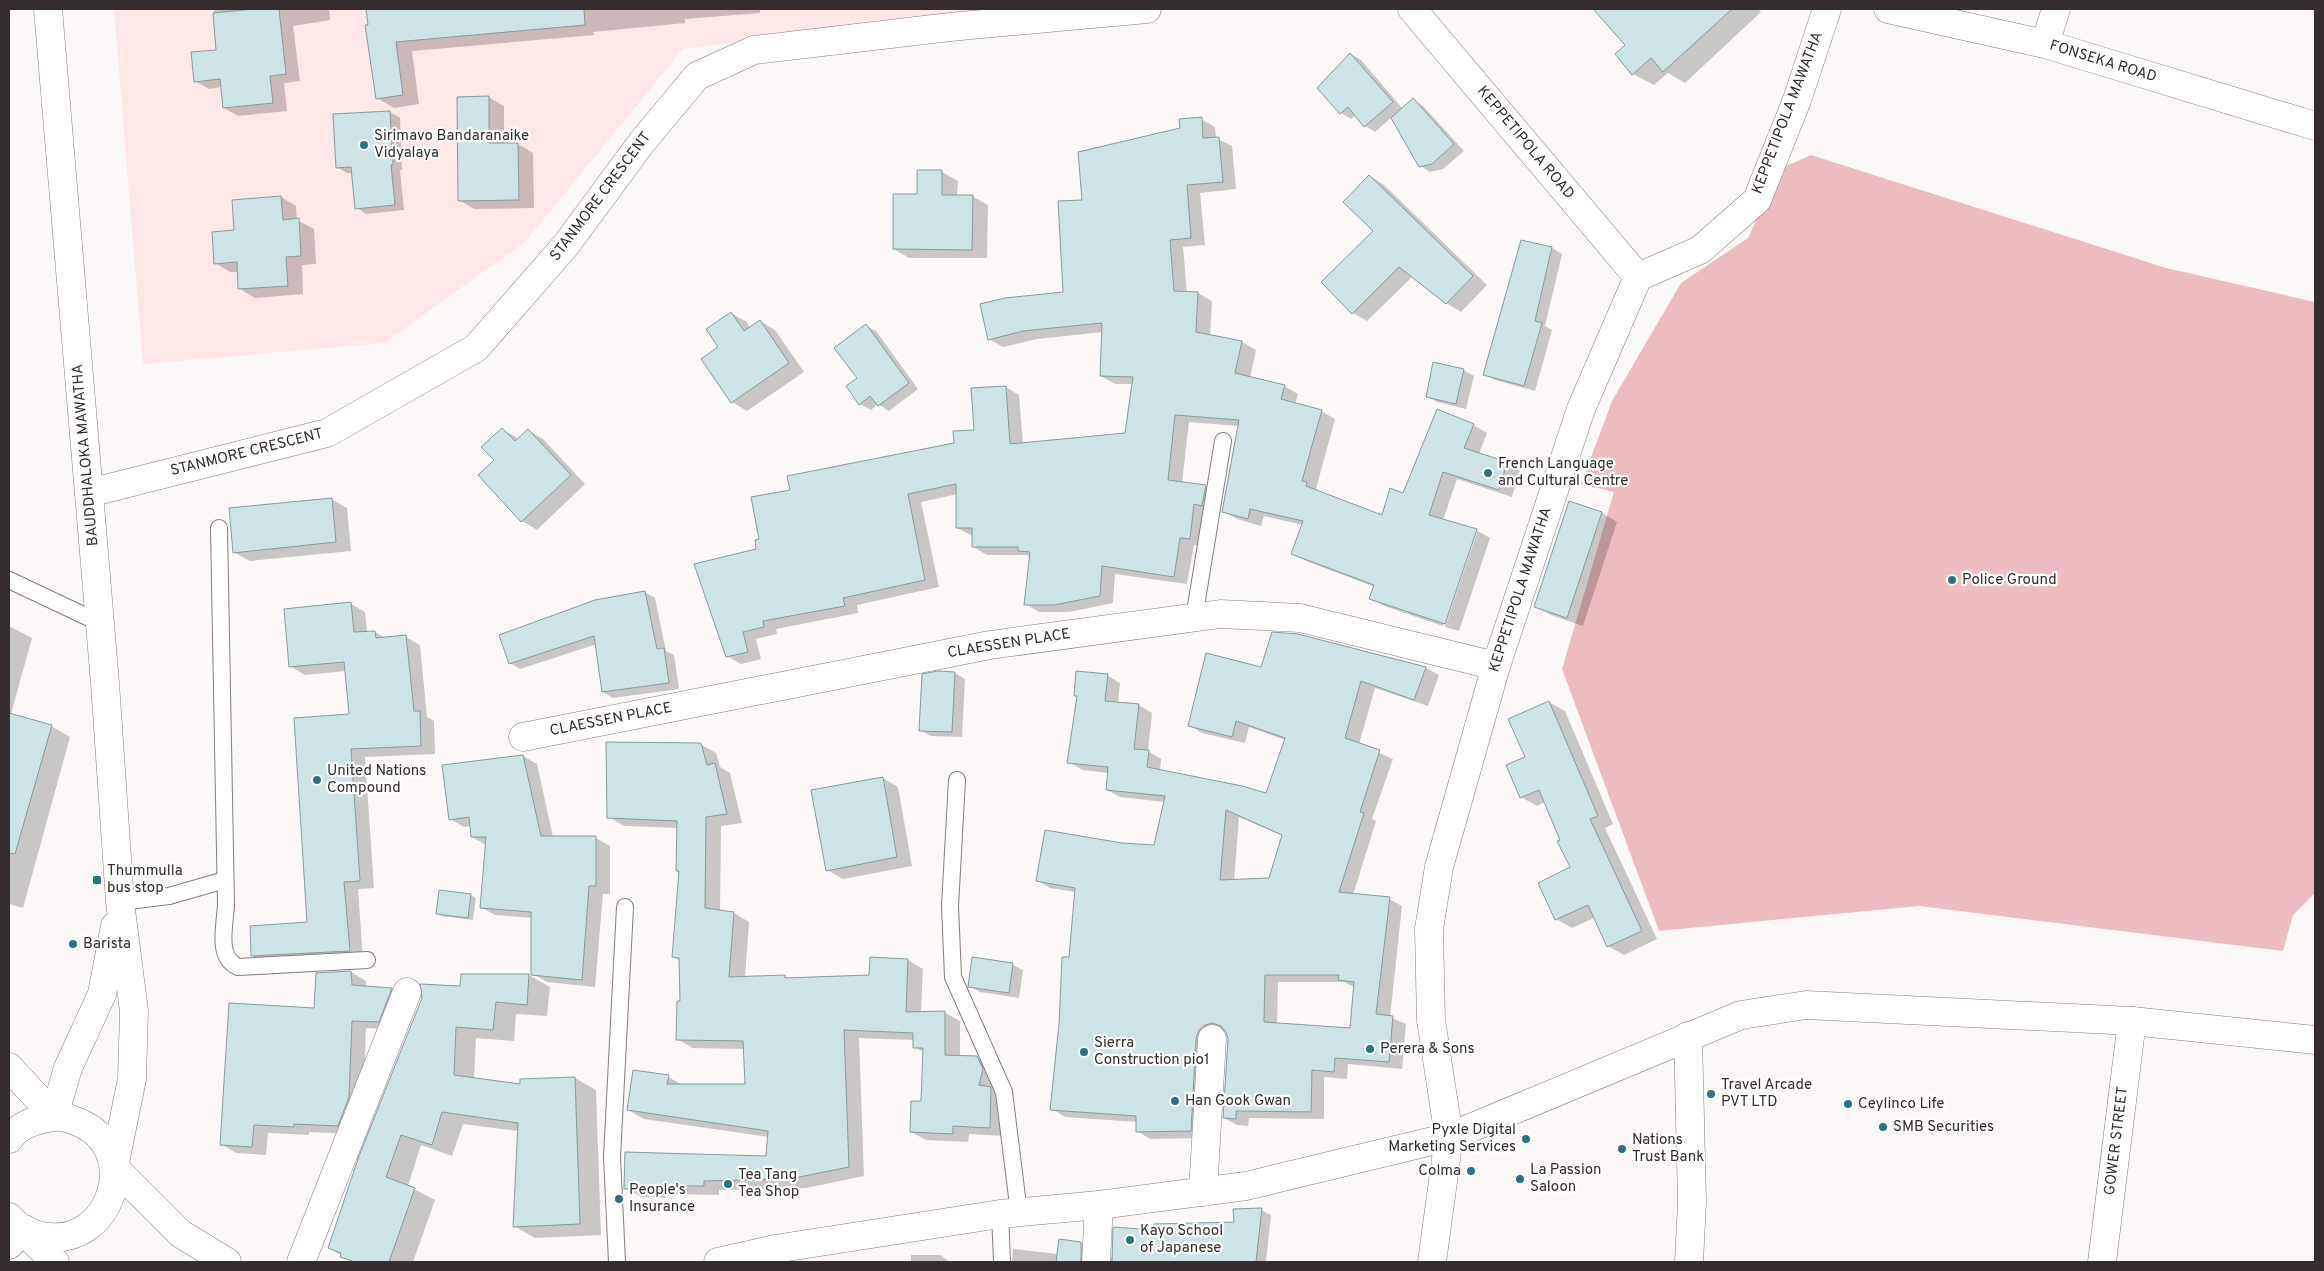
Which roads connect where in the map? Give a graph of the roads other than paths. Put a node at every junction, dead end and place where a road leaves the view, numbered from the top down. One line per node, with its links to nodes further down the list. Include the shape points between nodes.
1 (48, 9): 11 (main road, BAUDDHALOKA MAWATHA)
2 (1147, 9): 11 (main road, STANMORE CRESCENT, via 950,27 754,50 697,76 642,142 566,245 476,348 327,433)
3 (1412, 9): 9 (main road, KEPPETIPOLA ROAD)
4 (1827, 9): 9 (main road, KEPPETIPOLA MAWATHA, via 1797,100 1757,200 1700,250)
5 (1888, 9): 7 (main road, FONSEKA ROAD)
6 (2056, 9): 7 (main road)
7 (2045, 44): 8 (main road, FONSEKA ROAD)
8 (2315, 126)
9 (1638, 277): 16 (main road, KEPPETIPOLA MAWATHA, via 1581,409)
10 (1223, 441): 14 (lane)
11 (89, 493): 15 (main road, BAUDDHALOKA MAWATHA)
12 (219, 528): 19 (lane)
13 (9, 580): 15 (lane)
14 (1194, 618): 16 (main road, CLAESSEN PLACE, via 1220,614 1300,618); 17 (main road, CLAESSEN PLACE, via 990,645)
15 (100, 623): 20 (main road, BAUDDHALOKA MAWATHA)
16 (1496, 666): 30 (main road, KEPPETIPOLA MAWATHA, via 1439,867 1429,929 1431,1020)
17 (524, 738)
18 (958, 780): 35 (lane, via 950,906 953,977 1004,1092)
19 (225, 880): 20 (lane, via 169,896); 22 (lane, via 224,955 229,963 238,967)
20 (120, 902): 29 (main road, BAUDDHALOKA MAWATHA, via 102,994 68,1068); 32 (main road, BAUDDHALOKA MAWATHA, via 134,1011 132,1079)
21 (625, 908): 41 (lane, via 612,1157)
22 (367, 960)
23 (407, 992): 40 (main road)
24 (2132, 1021): 25 (main road, via 1806,1005 1741,1015); 27 (main road); 47 (main road, GOWER STREET)
25 (1688, 1036): 30 (main road); 46 (main road, via 1692,1202)
26 (1212, 1039): 33 (main road)
27 (2315, 1040)
28 (9, 1067): 29 (main road)
29 (54, 1116): 31 (main road, via 29,1122); 32 (main road, via 86,1125 99,1136 109,1150)
30 (1449, 1137): 33 (main road, via 1246,1186); 45 (main road, KEPPETIPOLA MAWATHA)
31 (9, 1139)
32 (114, 1167): 36 (main road, BAUDDHALOKA MAWATHA, via 113,1189 95,1222 79,1232 60,1237); 39 (main road, via 181,1234)
33 (1203, 1192): 34 (main road)
34 (1099, 1204): 35 (main road); 44 (main road)
35 (1010, 1213): 37 (main road); 43 (lane)
36 (14, 1230): 38 (main road)
37 (775, 1256): 42 (main road)
38 (55, 1262)
39 (227, 1262)
40 (301, 1262)
41 (617, 1262)
42 (718, 1262)
43 (1002, 1262)
44 (1096, 1262)
45 (1432, 1262)
46 (1689, 1262)
47 (2102, 1262)

